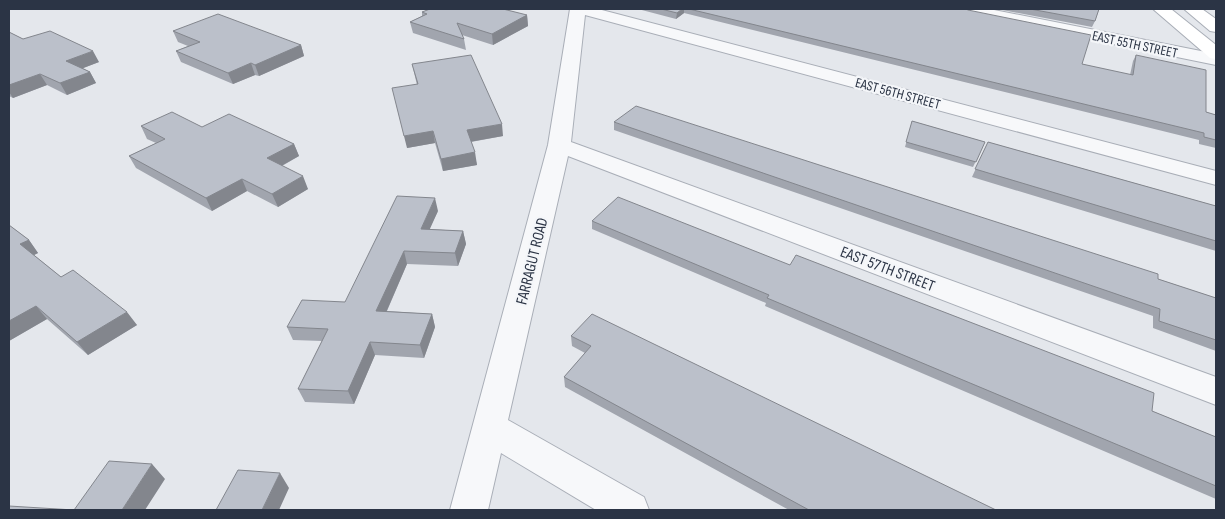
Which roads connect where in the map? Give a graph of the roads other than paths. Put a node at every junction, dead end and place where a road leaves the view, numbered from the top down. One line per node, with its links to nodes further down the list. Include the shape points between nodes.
1 (579, 9): 8 (street, FARRAGUT ROAD); 9 (street, EAST 56TH STREET)
2 (966, 9): 7 (street, EAST 55TH STREET)
3 (1161, 9): 6 (main road)
4 (1192, 9): 5 (main road)
5 (1216, 27)
6 (1216, 54)
7 (1216, 60)
8 (559, 145): 10 (street, EAST 57TH STREET); 11 (street, FARRAGUT ROAD)
9 (1216, 178)
10 (1216, 391)
11 (489, 427): 12 (street, FARRAGUT ROAD); 13 (street)
12 (469, 510)
13 (630, 510)

